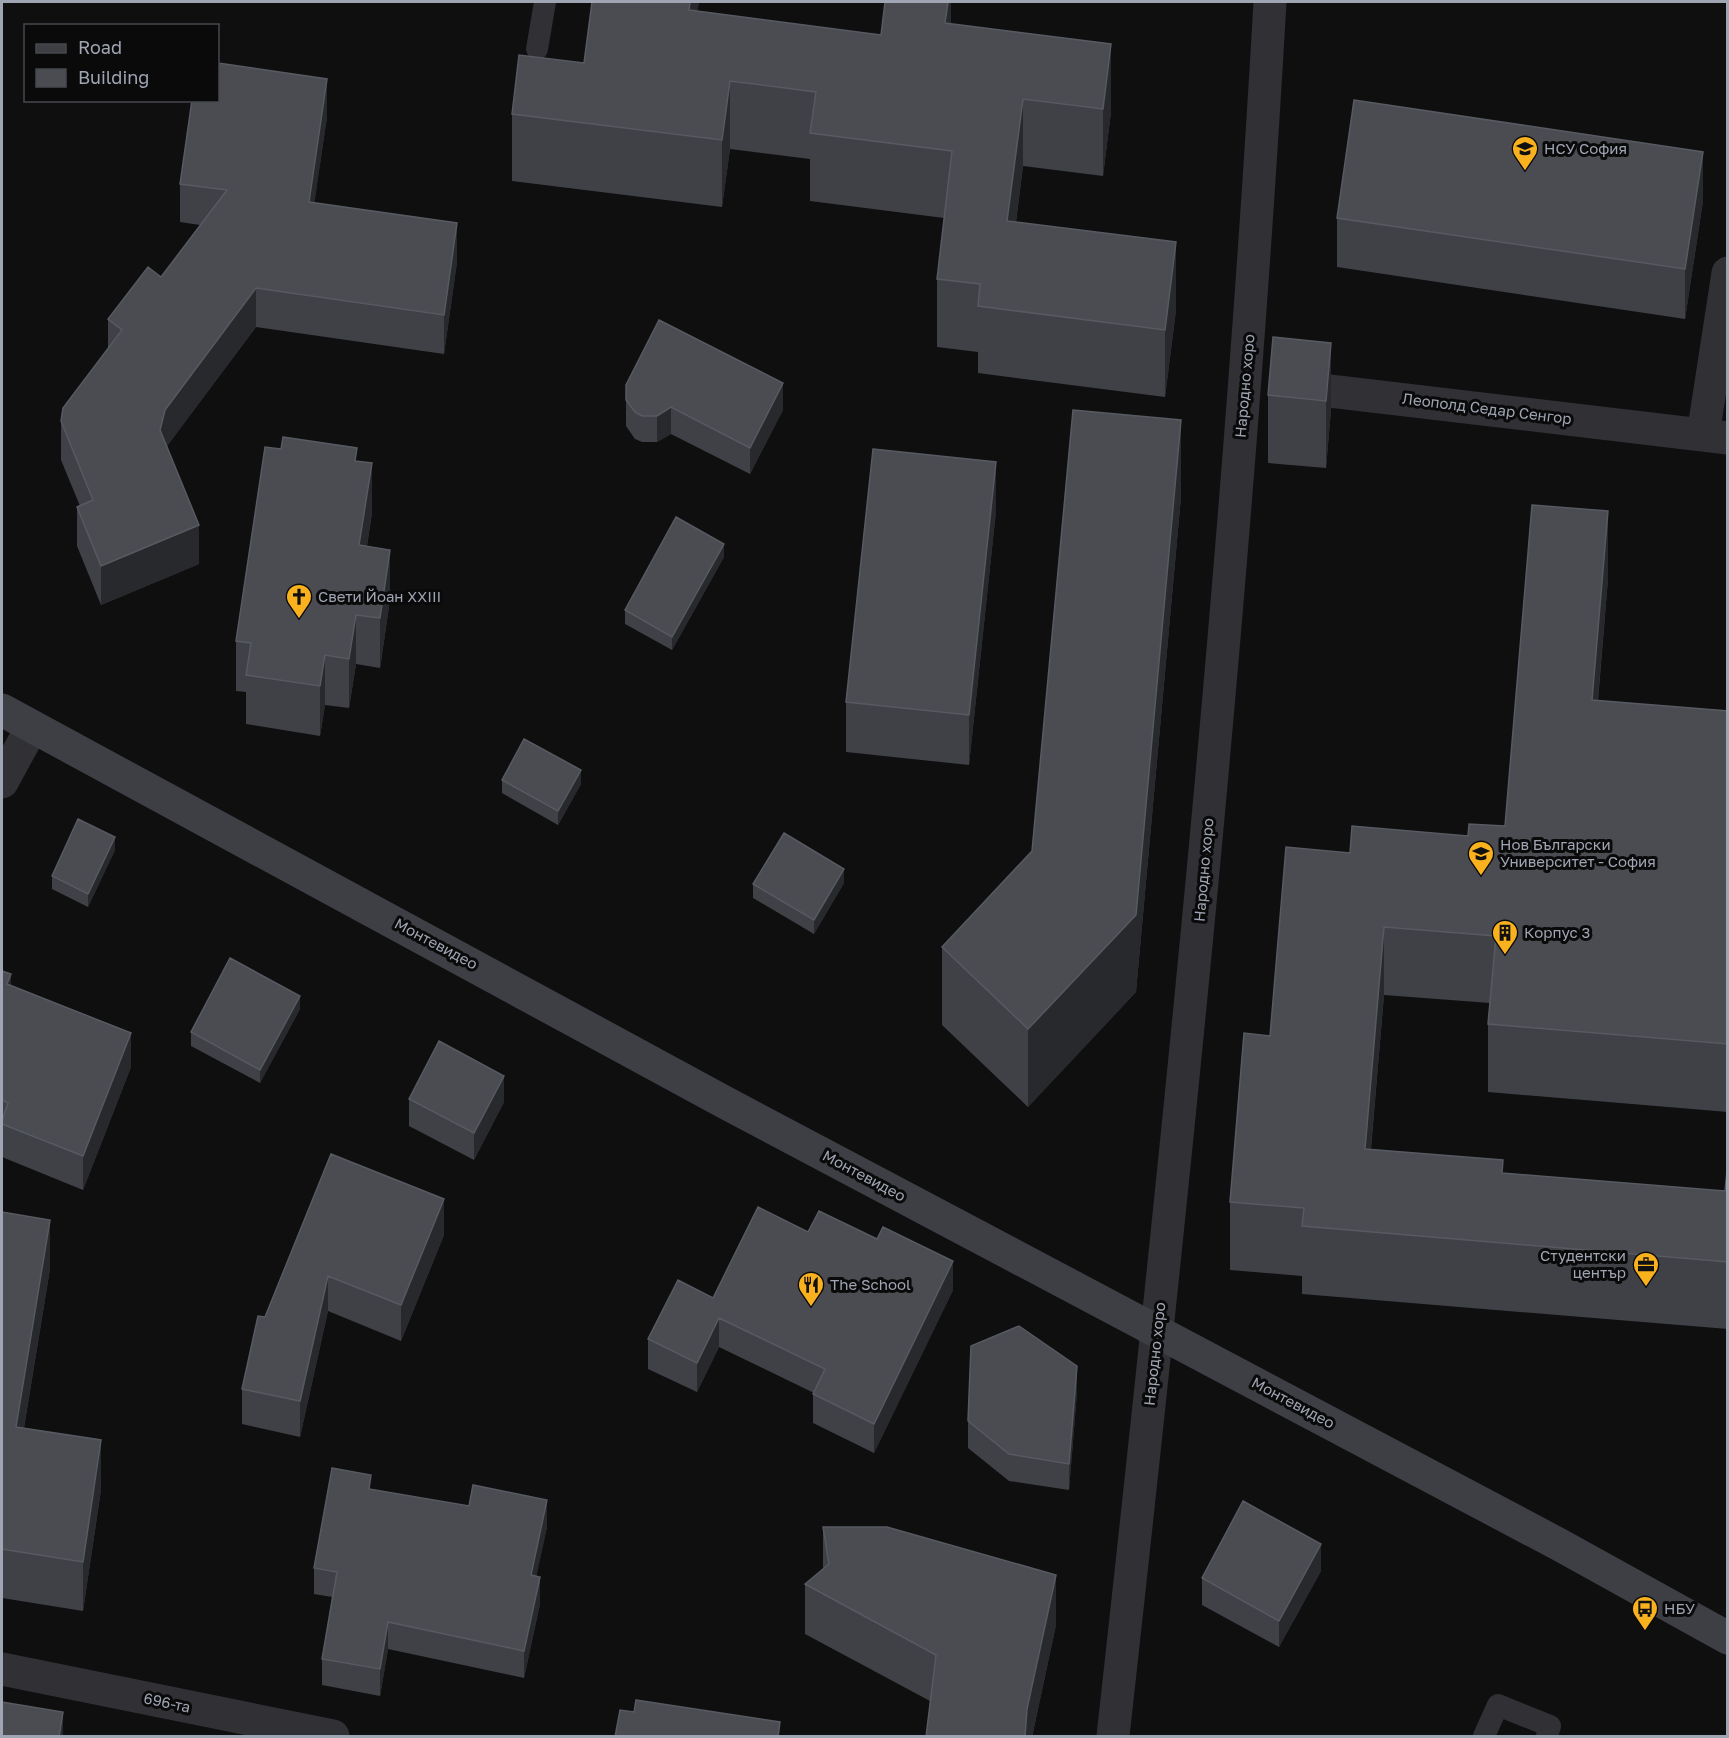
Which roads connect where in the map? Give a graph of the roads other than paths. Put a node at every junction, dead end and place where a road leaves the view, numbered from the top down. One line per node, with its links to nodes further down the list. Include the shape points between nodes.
1 (545, 2): 3 (lane)
2 (1270, 2): 5 (street, Народно хоро)
3 (537, 49)
4 (1728, 273): 6 (street)
5 (1246, 381): 6 (street, Леополд Седар Сенгор); 10 (street, Народно хоро, via 1204,878)
6 (1715, 436)
7 (2, 710): 8 (street, Монтевидео)
8 (32, 727): 9 (street); 10 (street, Монтевидео, via 726,1103)
9 (2, 782)
10 (1158, 1331): 11 (street, Монтевидео); 14 (street, Народно хоро)
11 (1728, 1638)
12 (2, 1669): 13 (street, 696-та)
13 (333, 1737)
14 (1113, 1737)
15 (1484, 1737): 16 (lane, via 1498,1705 1550,1726)
16 (1546, 1737)

